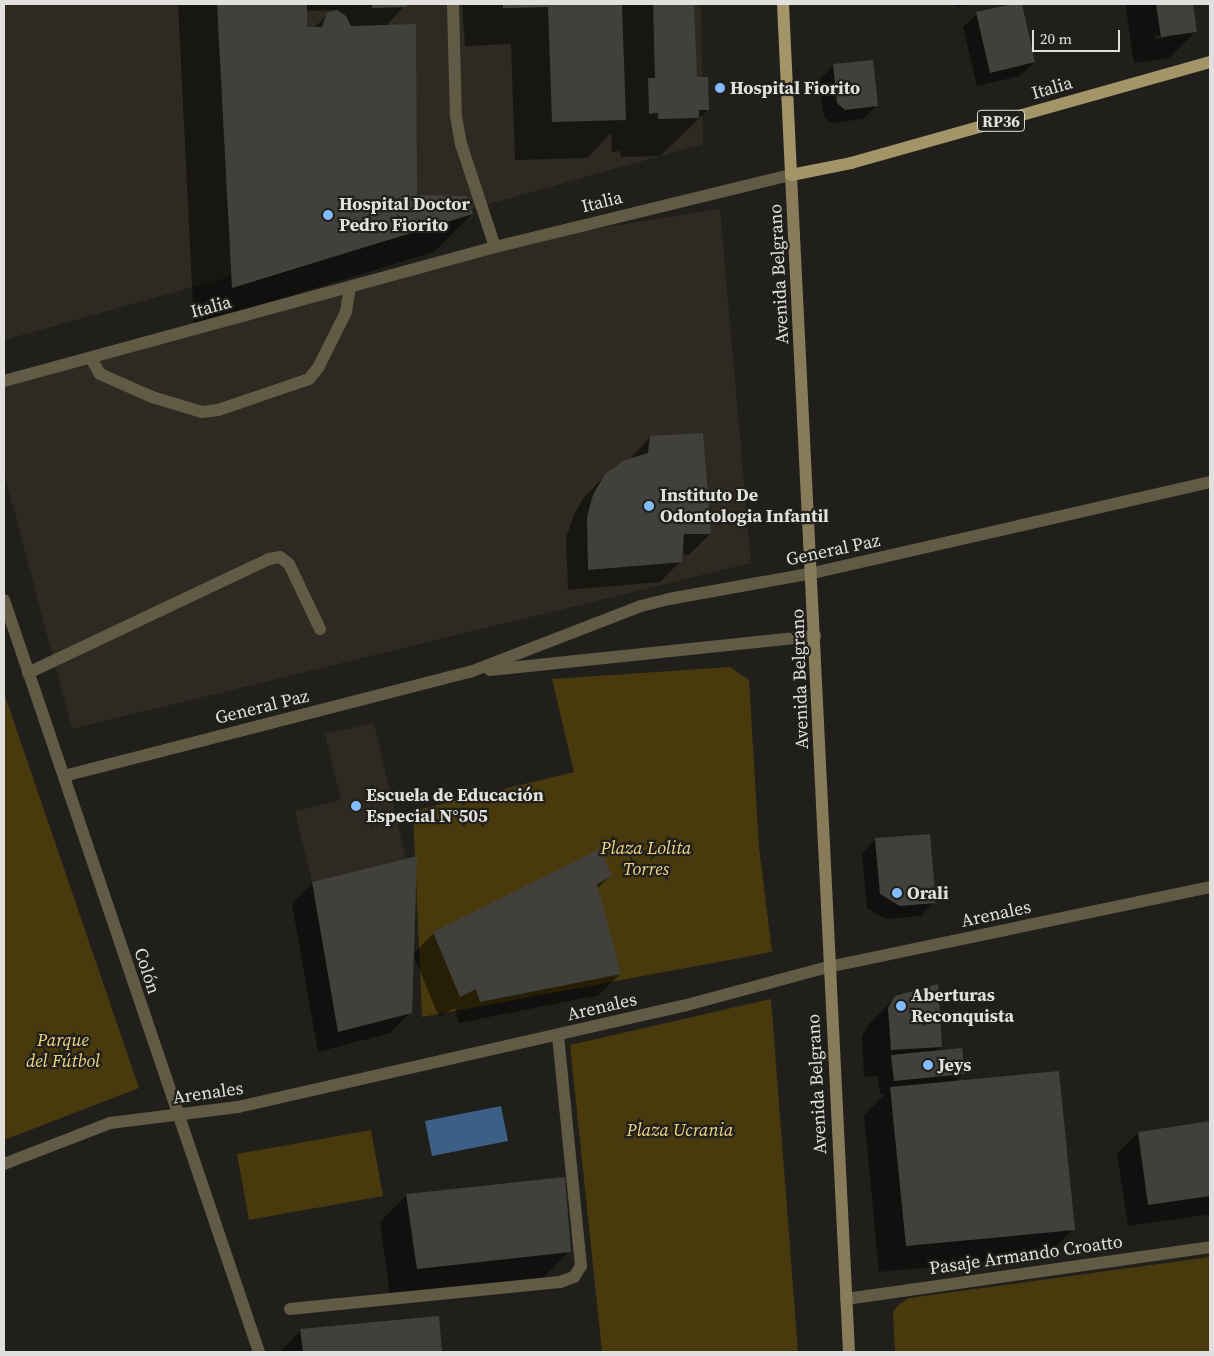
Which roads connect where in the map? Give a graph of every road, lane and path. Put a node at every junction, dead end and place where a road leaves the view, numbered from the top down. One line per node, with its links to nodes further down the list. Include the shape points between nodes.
1 (453, 4): 5 (street, via 456,116 461,144)
2 (783, 4): 4 (main road, Avenida Belgrano)
3 (1210, 62): 4 (main road, Italia / RP36, via 851,162)
4 (791, 175): 5 (street, Italia); 10 (main road, Avenida Belgrano)
5 (495, 248): 6 (street, Italia)
6 (350, 287): 7 (street, Italia); 7 (street, via 346,312 310,379 218,410 202,412 152,398 100,374)
7 (91, 358): 8 (street, Italia)
8 (4, 381)
9 (1210, 482): 10 (street, General Paz)
10 (812, 573): 13 (main road, Avenida Belgrano); 14 (street, General Paz, via 641,606)
11 (4, 600): 15 (street, Colón)
12 (320, 629): 15 (street, via 289,564 280,557)
13 (815, 636): 14 (street, General Paz); 18 (main road, Avenida Belgrano)
14 (470, 672): 16 (street, General Paz)
15 (28, 673): 16 (street, Colón)
16 (64, 776): 20 (street, Colón)
17 (1210, 887): 18 (street, Arenales)
18 (828, 967): 19 (street, Arenales, via 779,983); 23 (main road, Avenida Belgrano)
19 (558, 1036): 20 (street, Arenales, via 238,1107); 24 (street, via 581,1266 574,1276 560,1282)
20 (177, 1116): 21 (street, Arenales, via 110,1123); 25 (street, Colón)
21 (4, 1164)
22 (1210, 1247): 23 (street, Pasaje Armando Croatto)
23 (846, 1298): 26 (main road, Avenida Belgrano)
24 (290, 1309)
25 (258, 1352)
26 (849, 1352)

